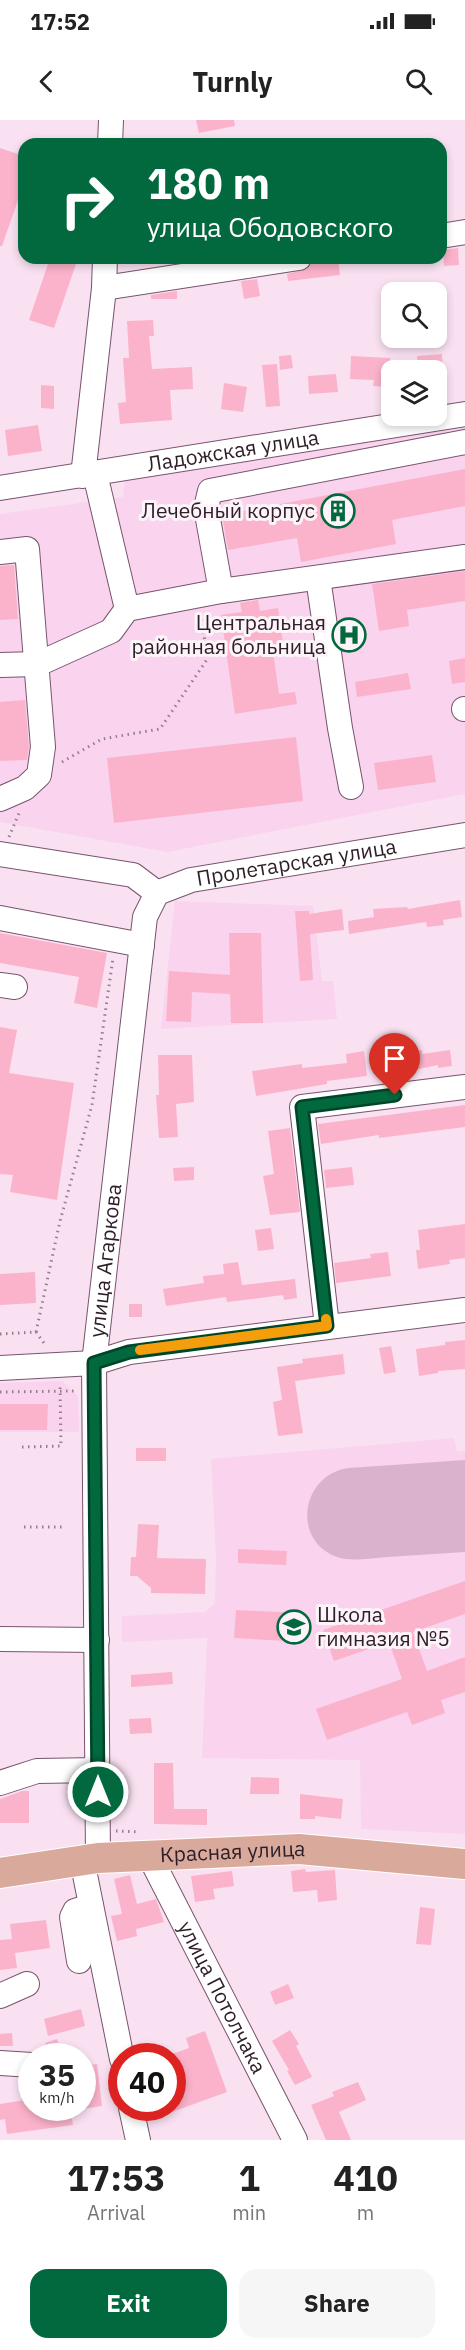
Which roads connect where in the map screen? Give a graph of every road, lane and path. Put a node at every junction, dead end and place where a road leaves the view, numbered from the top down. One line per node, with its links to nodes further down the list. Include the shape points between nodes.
1 (111, 120): 2 (street)
2 (110, 138)
3 (465, 232): 4 (street)
4 (447, 235)
5 (105, 264): 7 (street)
6 (259, 264): 7 (street)
7 (104, 288): 10 (street)
8 (465, 414): 10 (street, Ладожская улица)
9 (465, 442): 15 (street, via 210,491 206,508)
10 (89, 475): 11 (street, Ладожская улица); 17 (street)
11 (0, 488)
12 (0, 552): 18 (street, via 27,549)
13 (465, 557): 14 (street)
14 (318, 578): 15 (street); 21 (street)
15 (221, 591): 16 (street)
16 (197, 596): 17 (street); 20 (path, via 208,658 160,729 102,739)
17 (127, 609): 18 (street, via 111,632)
18 (38, 664): 19 (street); 20 (street, via 43,747)
19 (0, 665)
20 (39, 775): 22 (street)
21 (351, 788)
22 (10, 806): 24 (path)
23 (465, 835): 25 (street, Пролетарская улица, via 191,880)
24 (1, 854): 25 (street, via 133,874)
25 (157, 893): 28 (street, улица Агаркова, via 146,917)
26 (0, 918): 27 (street)
27 (116, 940): 28 (street); 32 (path, via 92,1105 60,1221)
28 (142, 945): 34 (street, улица Агаркова)
29 (465, 1086): 31 (street, via 302,1107)
30 (465, 1310): 31 (street)
31 (327, 1326): 34 (street, via 129,1352)
32 (36, 1332): 33 (path); 35 (path)
33 (0, 1334)
34 (94, 1363): 35 (street); 37 (street, улица Агаркова)
35 (60, 1365): 36 (street); 38 (path)
36 (0, 1368)
37 (95, 1390): 38 (path); 44 (street, улица Агаркова)
38 (60, 1391): 39 (path); 40 (path, via 61,1446)
39 (0, 1392)
40 (22, 1447)
41 (24, 1527): 42 (path)
42 (65, 1527)
43 (0, 1639): 44 (street)
44 (97, 1640): 45 (street, улица Агаркова)
45 (98, 1770): 46 (street, via 37,1771); 49 (street, улица Агаркова)
46 (0, 1783)
47 (116, 1831): 48 (path)
48 (150, 1843): 49 (main road, Красная улица); 50 (main road, Красная улица, via 299,1849); 61 (street, улица Потолчака)
49 (90, 1859): 51 (main road, Красная улица); 52 (street, улица Агаркова)
50 (465, 1864)
51 (0, 1873)
52 (91, 1906): 53 (street, via 75,1911 72,1917); 56 (street, улица Агаркова)
53 (80, 1961)
54 (27, 1984): 55 (street)
55 (0, 1996)
56 (119, 2043)
57 (0, 2063): 58 (street)
58 (18, 2064)
59 (134, 2121): 60 (street)
60 (138, 2140)
61 (295, 2140)

